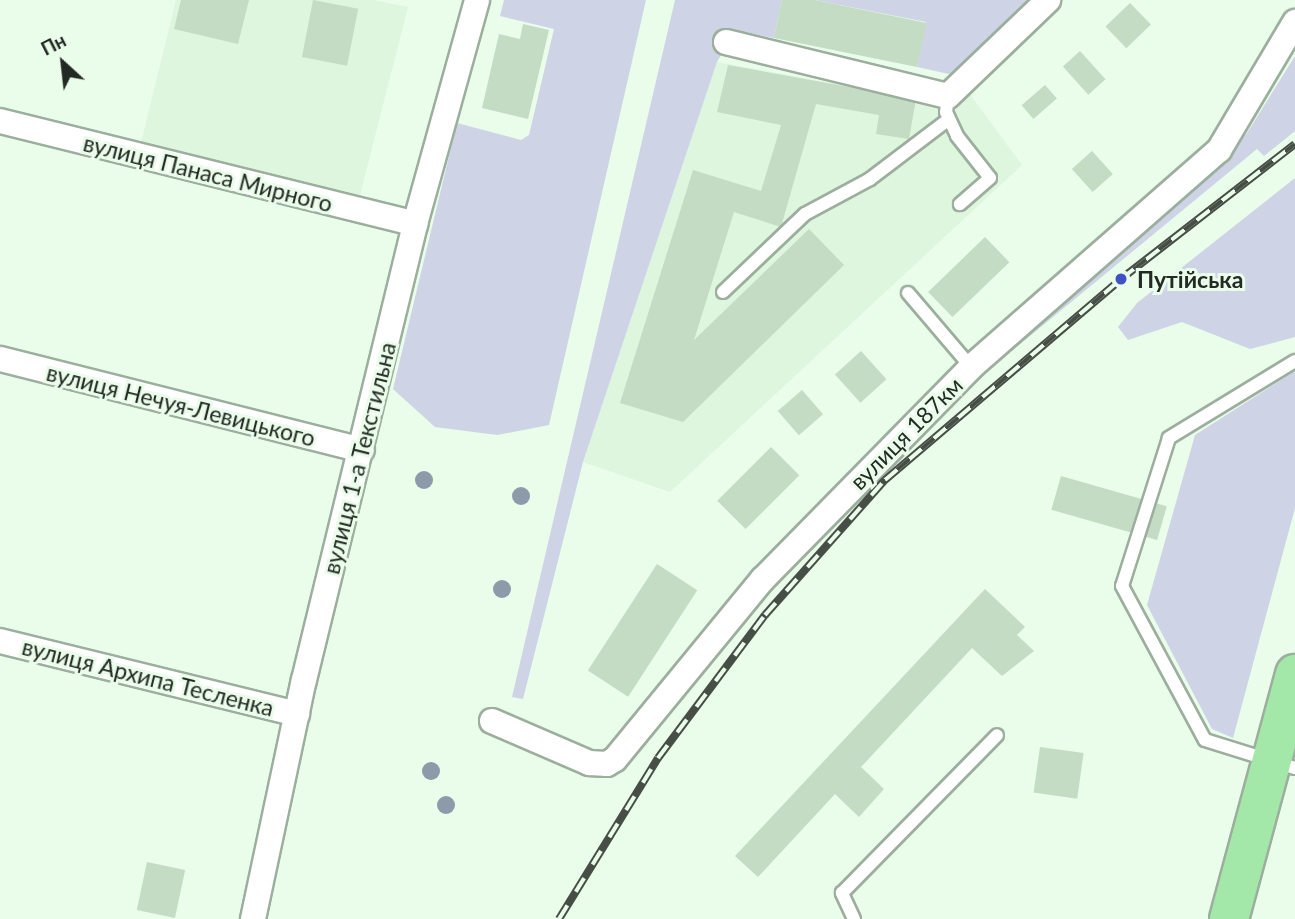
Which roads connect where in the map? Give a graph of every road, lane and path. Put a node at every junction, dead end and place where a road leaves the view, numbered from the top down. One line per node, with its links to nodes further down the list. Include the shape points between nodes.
1 (477, 0): 8 (street, вулиця 1-а Текстильна)
2 (1048, 0): 5 (street)
3 (1295, 22): 13 (street, вулиця 187км, via 1219,150)
4 (726, 42): 5 (street)
5 (948, 107): 7 (lane, via 990,178); 9 (lane, via 870,179 805,214)
6 (0, 121): 8 (street, вулиця Панаса Мирного)
7 (960, 204)
8 (415, 224): 14 (street, вулиця 1-а Текстильна)
9 (723, 292)
10 (908, 293): 13 (lane)
11 (0, 359): 14 (street, вулиця Нечуя-Левицького)
12 (1295, 361): 20 (lane, via 1169,438 1122,586 1205,740)
13 (971, 367): 18 (street, вулиця 187км, via 763,579 607,764 589,763)
14 (362, 450): 17 (street, вулиця 1-а Текстильна)
15 (0, 641): 17 (street, вулиця Архипа Тесленка)
16 (1295, 674): 20 (main road)
17 (297, 714): 21 (street, вулиця 1-а Текстильна)
18 (492, 721)
19 (997, 735): 22 (lane, via 842,893)
20 (1283, 765): 23 (main road)
21 (253, 919)
22 (854, 919)
23 (1229, 919)

